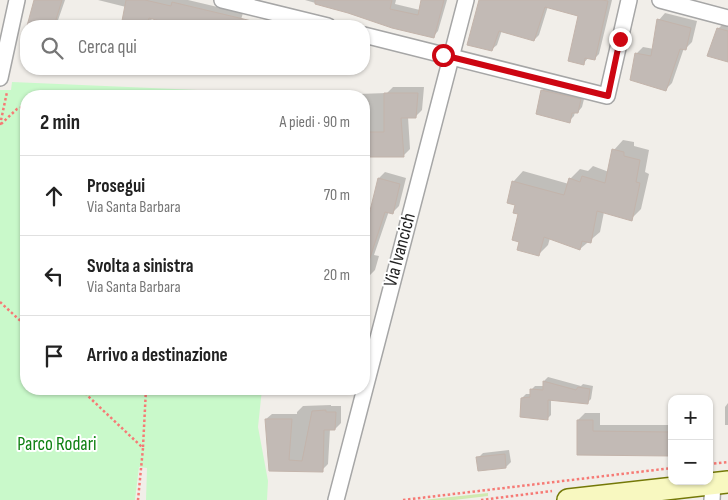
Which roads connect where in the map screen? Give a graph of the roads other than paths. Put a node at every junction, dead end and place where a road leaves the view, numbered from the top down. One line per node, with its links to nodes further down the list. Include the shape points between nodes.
1 (17, 0): 10 (street)
2 (222, 0): 7 (street)
3 (466, 0): 9 (street, Via Ivancich)
4 (629, 0): 9 (street, via 608,96)
5 (660, 0): 6 (street)
6 (728, 18)
7 (304, 20)
8 (370, 36): 9 (street)
9 (452, 57): 11 (street, Via Ivancich)
10 (4, 82)
11 (370, 370)
12 (363, 395): 15 (street, Via Ivancich)
13 (715, 482): 14 (street)
14 (563, 495)
15 (336, 500)

